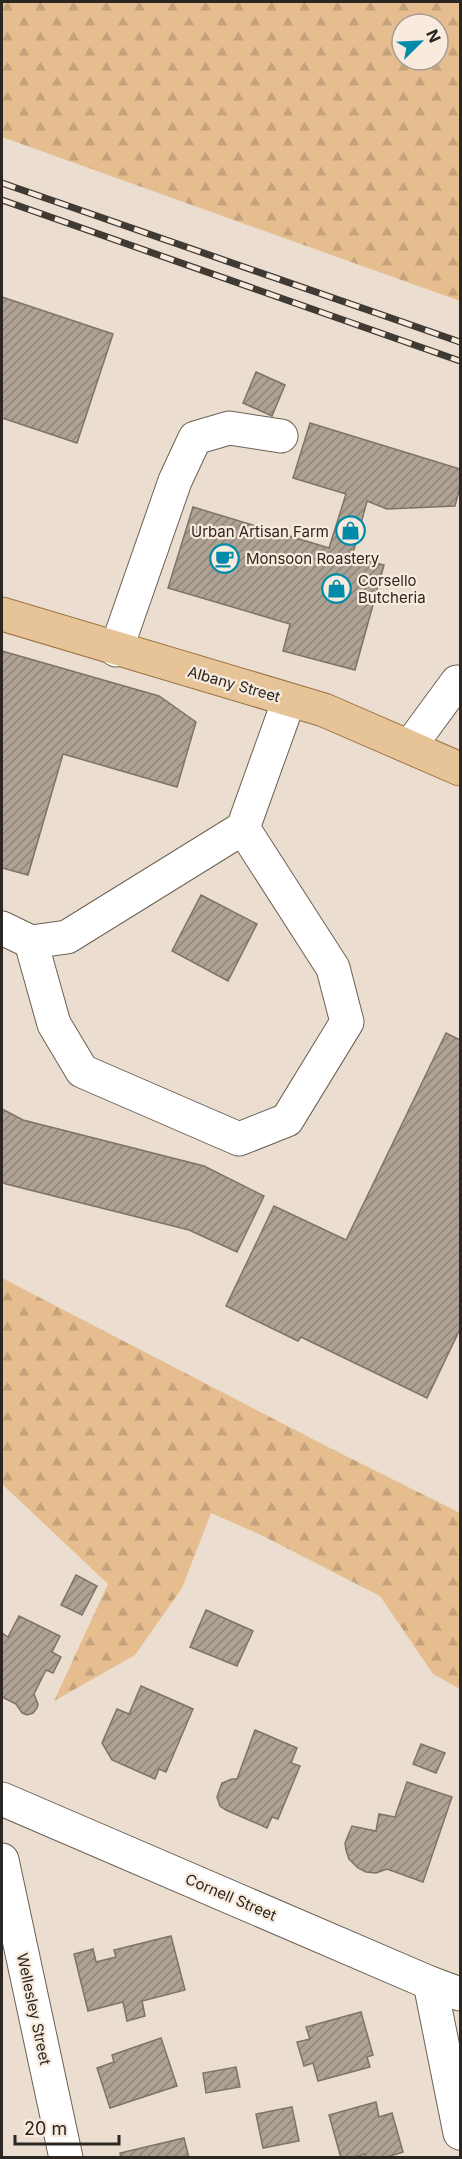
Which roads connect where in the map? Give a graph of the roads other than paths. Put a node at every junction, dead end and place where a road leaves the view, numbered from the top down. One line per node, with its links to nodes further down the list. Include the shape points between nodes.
1 (281, 436): 3 (street, via 229,428 195,438 175,482)
2 (2, 614): 3 (main road, Albany Street)
3 (116, 650): 5 (main road, Albany Street)
4 (460, 682): 6 (street)
5 (289, 700): 6 (main road, Albany Street, via 324,710); 8 (street)
6 (410, 746): 7 (main road, Albany Street)
7 (460, 768)
8 (243, 828): 10 (street, via 67,937); 10 (street, via 333,968 347,1022 287,1120 239,1139 81,1071 54,1024)
9 (2, 928): 10 (street)
10 (31, 942)
11 (2, 1799): 13 (street, Cornell Street)
12 (2, 1860): 15 (street, Wellesley Street)
13 (446, 1989): 14 (street)
14 (460, 2133)
15 (66, 2157)

